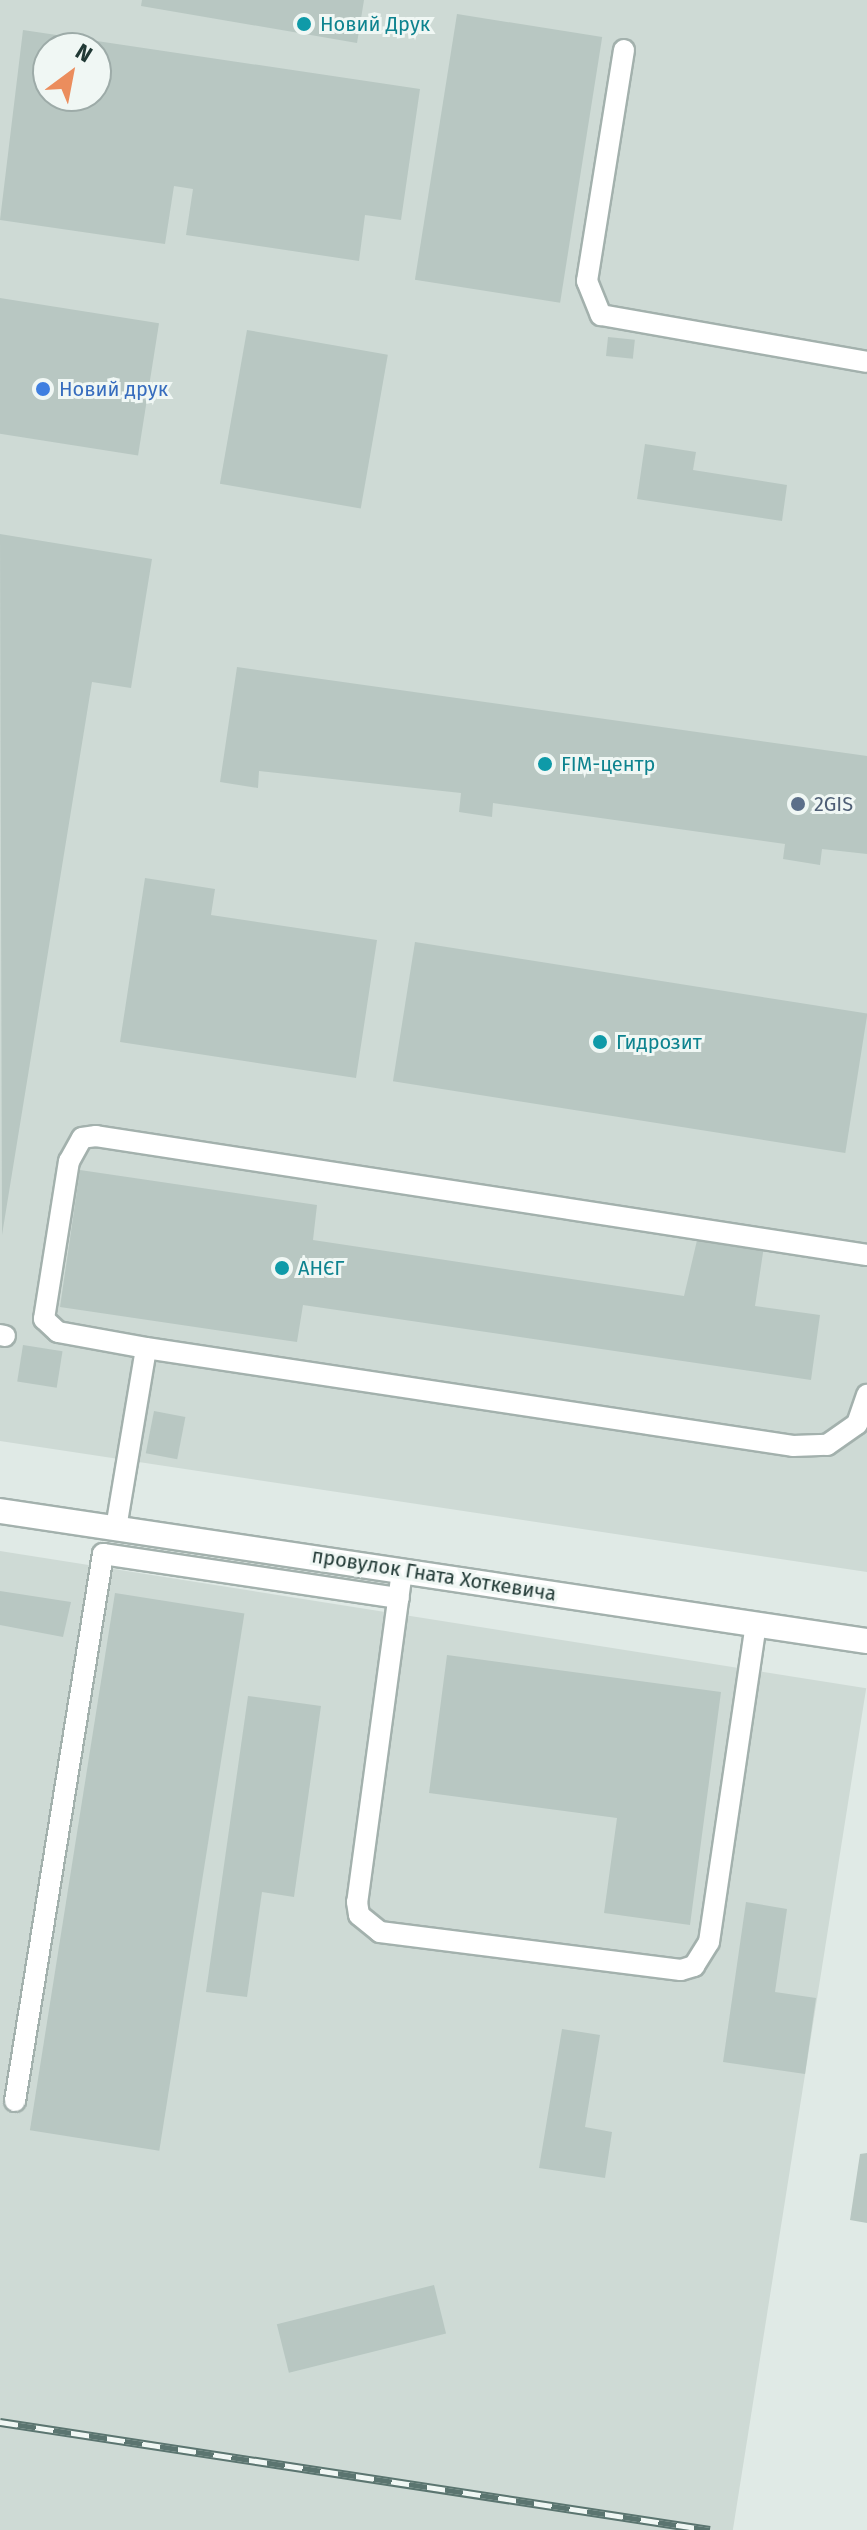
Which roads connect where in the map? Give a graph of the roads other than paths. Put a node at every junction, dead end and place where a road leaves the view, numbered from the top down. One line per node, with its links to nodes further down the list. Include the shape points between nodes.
1 (624, 50): 2 (lane, via 587,281 601,315)
2 (867, 362)
3 (867, 1255): 4 (lane, via 82,1138 69,1161 44,1319 58,1332)
4 (146, 1348): 5 (lane, via 793,1446 827,1445 857,1424); 7 (lane)
5 (867, 1395)
6 (0, 1511): 7 (street, провулок Гната Хоткевича)
7 (116, 1528): 8 (street, провулок Гната Хоткевича)
8 (402, 1571): 9 (lane); 10 (street, провулок Гната Хоткевича)
9 (399, 1598): 10 (lane, via 359,1915 380,1932 681,1970 694,1966 709,1942); 12 (lane, via 103,1554)
10 (756, 1624): 11 (street, провулок Гната Хоткевича)
11 (867, 1641)
12 (15, 2101)

